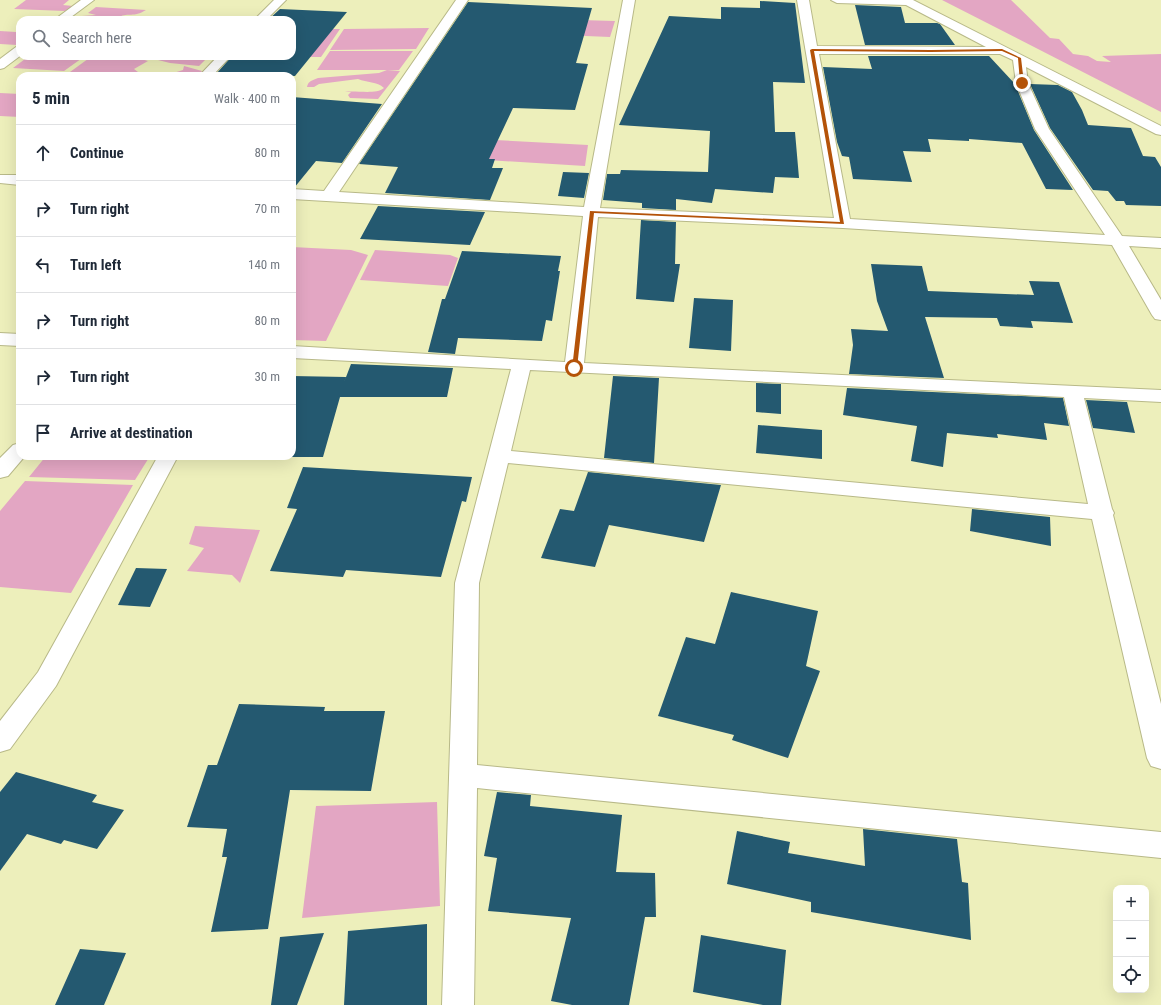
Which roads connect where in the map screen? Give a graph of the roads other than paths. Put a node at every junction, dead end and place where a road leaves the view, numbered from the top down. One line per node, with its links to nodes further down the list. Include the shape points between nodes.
1 (88, 0): 8 (street)
2 (280, 0): 9 (street)
3 (462, 0): 21 (street)
4 (629, 0): 22 (street)
5 (803, 0): 10 (street)
6 (837, 0): 7 (street)
7 (906, 1): 11 (street)
8 (66, 16)
9 (264, 16)
10 (812, 50): 11 (street); 23 (street)
11 (1002, 50): 13 (street)
12 (16, 53): 15 (street)
13 (1019, 58): 17 (street); 24 (street, via 1022,83 1042,129)
14 (221, 60): 16 (street)
15 (0, 65)
16 (209, 72)
17 (1161, 130)
18 (0, 179): 19 (street)
19 (16, 180)
20 (296, 194): 21 (street)
21 (329, 195): 22 (street)
22 (591, 212): 23 (street); 31 (street)
23 (843, 223): 24 (street)
24 (1117, 240): 25 (street); 26 (street)
25 (1161, 243)
26 (1161, 315)
27 (0, 339): 28 (street)
28 (16, 340)
29 (296, 352): 30 (street)
30 (522, 364): 31 (street); 35 (street)
31 (574, 368): 32 (street)
32 (1072, 391): 33 (street); 38 (street)
33 (1161, 396)
34 (16, 453): 37 (street)
35 (499, 456): 38 (street); 41 (street, via 467,583)
36 (166, 460): 39 (street, via 47,679)
37 (0, 471)
38 (1103, 513): 40 (street)
39 (0, 741)
40 (1161, 758)
41 (463, 775): 42 (street); 43 (street)
42 (1161, 845)
43 (458, 1005)

